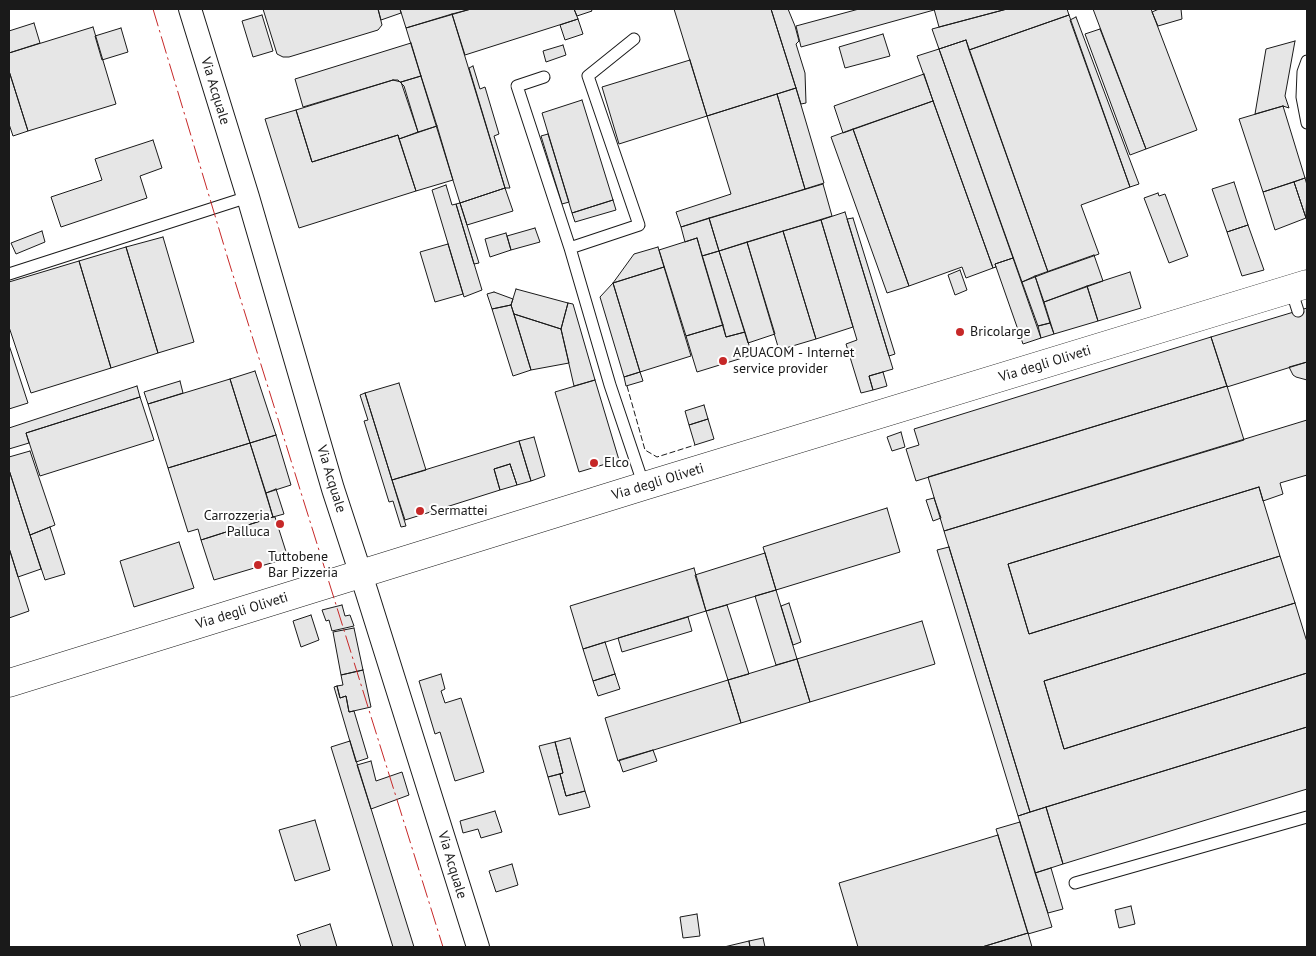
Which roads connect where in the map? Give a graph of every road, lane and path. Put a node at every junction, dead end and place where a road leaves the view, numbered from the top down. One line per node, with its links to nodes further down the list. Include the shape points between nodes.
1 (190, 9): 6 (street, Via Acquale)
2 (634, 39): 7 (lane, via 588,76 639,225)
3 (1307, 61): 5 (lane, via 1302,97)
4 (544, 78): 7 (lane, via 518,86)
5 (1307, 123)
6 (248, 197): 8 (lane); 11 (street, Via Acquale)
7 (570, 248): 10 (lane)
8 (9, 274)
9 (1299, 294): 10 (main road, Via degli Oliveti)
10 (644, 486): 11 (main road, Via degli Oliveti)
11 (361, 574): 12 (main road, Via degli Oliveti); 15 (street, Via Acquale)
12 (9, 683)
13 (1307, 817): 14 (lane)
14 (1075, 884)
15 (478, 947)

